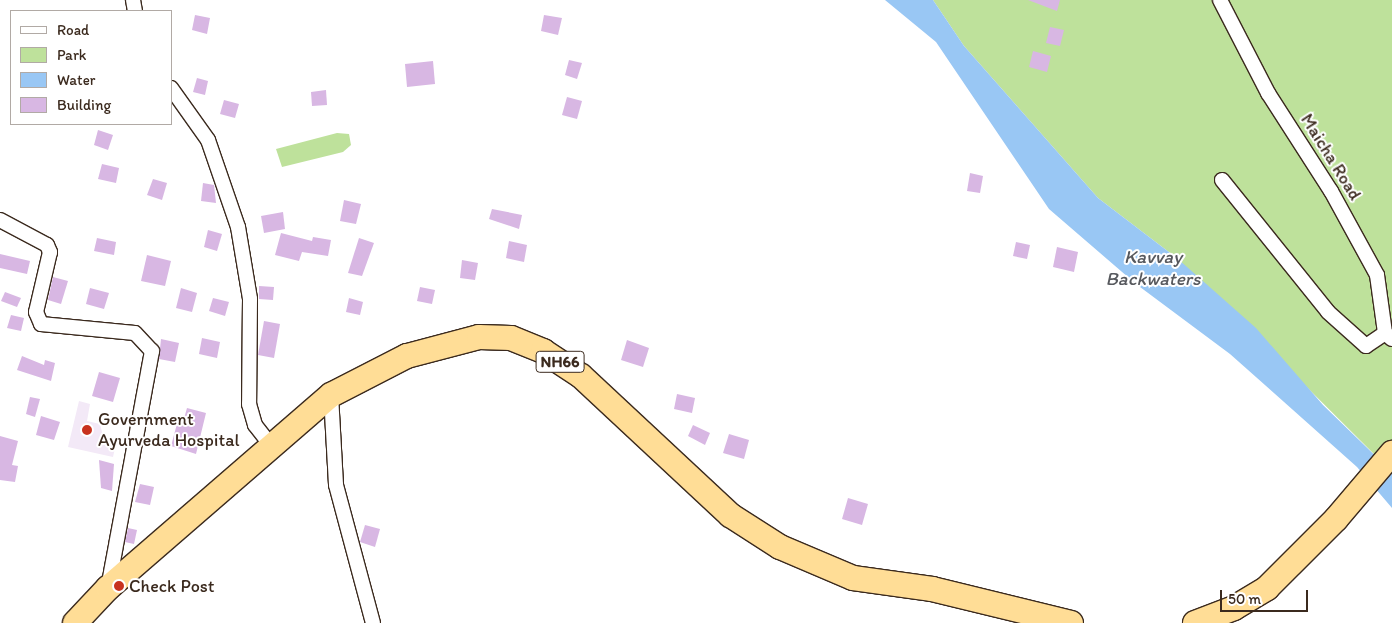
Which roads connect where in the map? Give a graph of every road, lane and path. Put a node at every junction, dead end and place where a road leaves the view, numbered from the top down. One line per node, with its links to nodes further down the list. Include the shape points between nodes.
1 (1220, 0): 5 (street, Maicha Road, via 1268,92 1377,275)
2 (172, 89): 7 (street, via 208,140 238,227 250,299 249,404 255,425)
3 (1222, 180): 5 (street, via 1328,312 1366,346)
4 (0, 220): 9 (street, via 47,246 50,252 36,312 41,324 135,333 152,351)
5 (1389, 336)
6 (331, 395): 7 (highway, NH66); 11 (street, via 336,485); 12 (highway, NH66, via 407,356 479,337 511,338 543,351 581,376 730,515 780,547 853,578 932,589)
7 (272, 447): 9 (highway, NH66)
8 (1392, 453): 13 (highway, via 1336,519 1267,588 1234,608)
9 (108, 588): 10 (highway, NH66)
10 (75, 623)
11 (373, 623)
12 (1071, 623)
13 (1195, 623)

